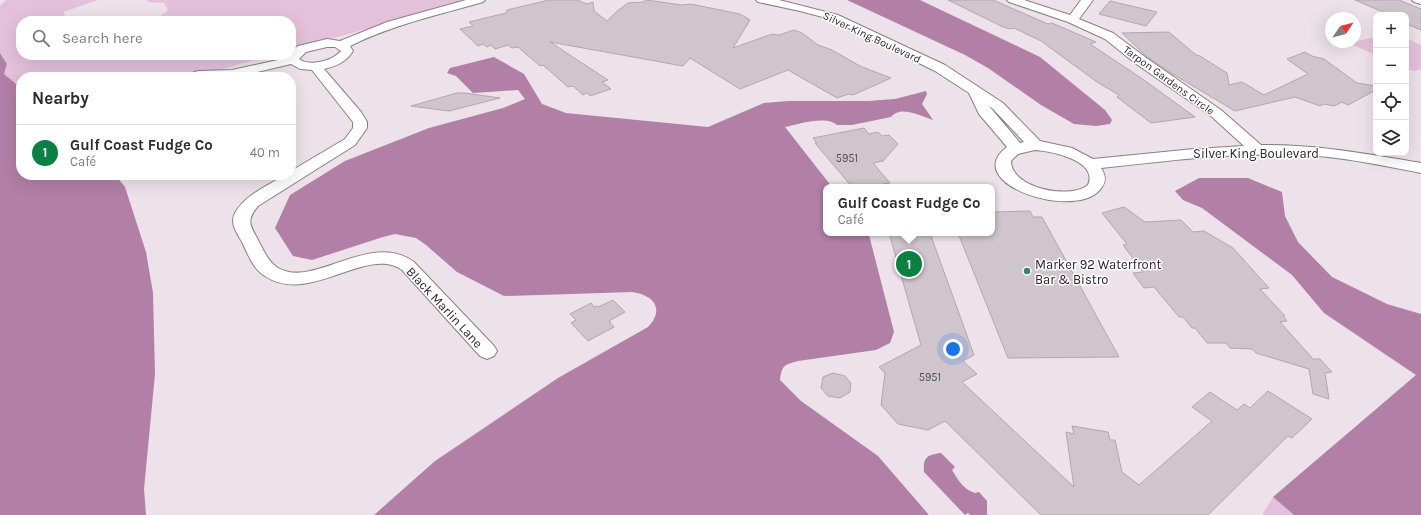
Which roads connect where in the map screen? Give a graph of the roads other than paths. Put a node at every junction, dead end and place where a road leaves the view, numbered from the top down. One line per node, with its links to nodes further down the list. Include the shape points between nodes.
1 (479, 0): 8 (street, via 389,25)
2 (762, 0): 13 (street, Silver King Boulevard, via 819,12 849,24 940,68)
3 (1013, 0): 7 (street, Tarpon Gardens Circle)
4 (1087, 0): 7 (street)
5 (1418, 0): 6 (street)
6 (1421, 1)
7 (1072, 20): 16 (street, Tarpon Gardens Circle, via 1109,36 1216,113)
8 (341, 45): 9 (street, via 327,43 310,46); 11 (street, via 347,51 340,58 325,65)
9 (296, 53)
10 (293, 60): 11 (street, via 300,65); 12 (street)
11 (315, 66): 19 (street, Black Marlin Lane, via 356,115 360,128 350,142)
12 (241, 72)
13 (975, 91): 14 (street, Silver King Boulevard, via 998,106); 15 (street, via 984,111)
14 (1035, 145): 15 (street); 17 (street, via 1065,150)
15 (1016, 148): 17 (street, via 1003,158 1002,165 1006,173 1025,187 1039,193 1069,197 1091,191 1098,178)
16 (1258, 151): 17 (street, Silver King Boulevard, via 1206,152); 18 (street, Silver King Boulevard, via 1299,150 1349,155)
17 (1090, 164)
18 (1421, 168)
19 (296, 175)
20 (288, 180): 21 (street, Black Marlin Lane, via 252,202 241,217 241,228 266,268 283,278 294,279 317,275 360,260 399,260 408,266)
21 (487, 351)

